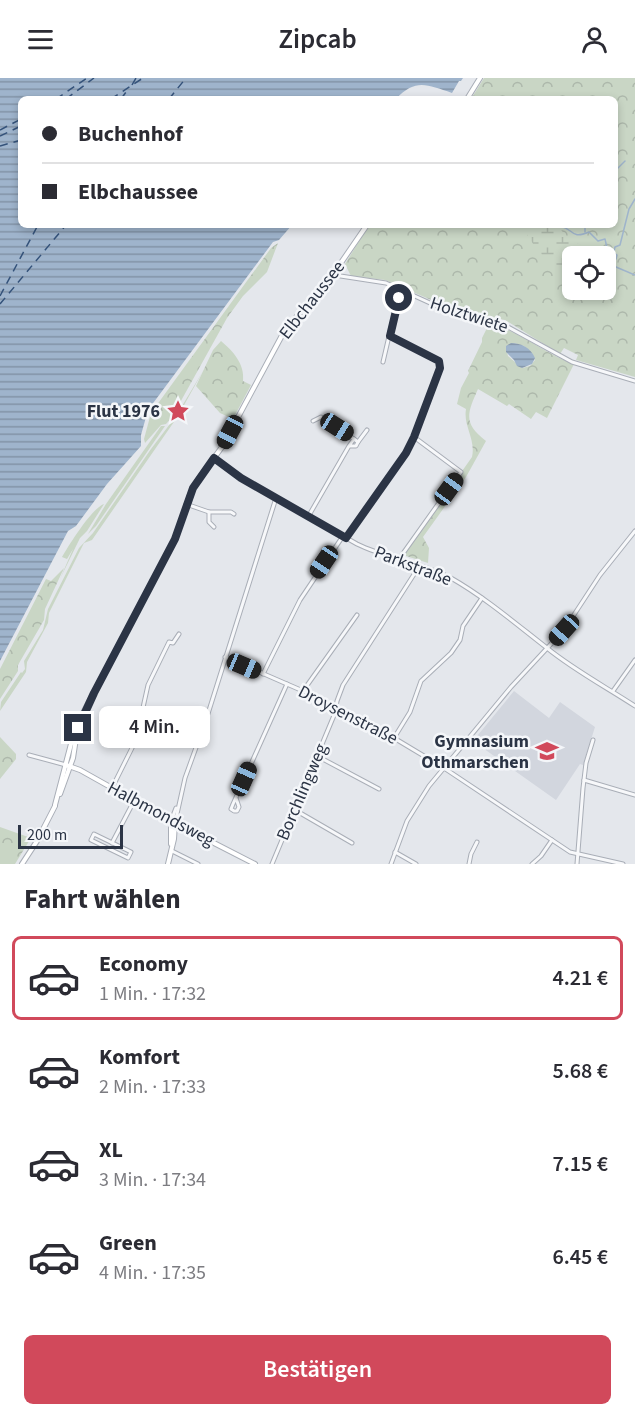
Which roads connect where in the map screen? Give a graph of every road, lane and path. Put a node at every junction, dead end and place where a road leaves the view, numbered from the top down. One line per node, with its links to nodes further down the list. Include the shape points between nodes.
1 (480, 78): 2 (main road)
2 (469, 96)
3 (365, 228): 4 (main road, Elbchaussee)
4 (334, 274): 5 (street, Holztwiete); 15 (main road, Elbchaussee, via 286,328)
5 (400, 289): 6 (street); 8 (street, Holztwiete, via 459,314 508,327 572,362)
6 (390, 336): 7 (street); 11 (street, via 440,364)
7 (383, 362)
8 (635, 381)
9 (313, 421): 12 (street, via 321,417)
10 (367, 430): 13 (street)
11 (414, 437): 23 (street, via 398,466); 24 (street, via 461,472)
12 (354, 439): 13 (street); 14 (street)
13 (358, 442): 14 (street)
14 (349, 446): 20 (street)
15 (214, 458): 16 (street, Parkstraße); 17 (main road, Elbchaussee)
16 (276, 498): 20 (street, Parkstraße); 30 (street)
17 (186, 504): 18 (street); 42 (main road, Elbchaussee, via 175,539 78,728)
18 (209, 512): 19 (street); 21 (street, via 209,522)
19 (234, 514)
20 (308, 517): 23 (street, Parkstraße)
21 (214, 526)
22 (635, 531): 29 (street, via 600,575 569,624)
23 (344, 537): 24 (street, Parkstraße); 32 (street, via 300,600)
24 (399, 559): 25 (street, Parkstraße)
25 (420, 565): 26 (street, Parkstraße); 37 (street, Borchlingweg, via 348,676)
26 (482, 598): 29 (street, Parkstraße); 38 (street, via 463,626 452,653 421,681 410,712)
27 (357, 615): 34 (street)
28 (178, 633): 45 (street, via 153,672 135,739)
29 (547, 648): 35 (street, Parkstraße); 43 (street)
30 (225, 657): 32 (street, Droysenstraße); 51 (street)
31 (635, 660): 35 (street)
32 (263, 674): 33 (street, Droysenstraße)
33 (287, 684): 34 (street, Droysenstraße); 48 (street)
34 (303, 691): 37 (street, Droysenstraße)
35 (613, 691): 36 (street, Parkstraße)
36 (635, 706)
37 (336, 707): 38 (street, Droysenstraße); 41 (street, Borchlingweg)
38 (394, 738): 43 (street, Droysenstraße)
39 (593, 740): 44 (street)
40 (29, 755): 42 (street)
41 (317, 756): 46 (street); 50 (street, Borchlingweg)
42 (69, 765): 45 (main road, Halbmondsweg); 59 (main road, Elbchaussee, via 55,806)
43 (444, 768): 52 (street, Droysenstraße); 57 (street, via 412,812)
44 (584, 780): 47 (street); 58 (street)
45 (112, 788): 49 (main road, Halbmondsweg)
46 (379, 789)
47 (635, 795)
48 (236, 798)
49 (134, 801): 51 (main road, Halbmondsweg); 54 (street)
50 (295, 810): 55 (street); 63 (street, Borchlingweg)
51 (173, 822): 56 (main road); 62 (main road, Halbmondsweg)
52 (552, 840): 58 (street, Droysenstraße); 67 (street)
53 (477, 842): 66 (street)
54 (112, 843): 54 (street, via 131,852 128,858 91,840 94,834)
55 (352, 843)
56 (172, 851): 60 (main road); 61 (street)
57 (395, 852): 64 (street); 65 (street)
58 (576, 854): 68 (street); 69 (street, Droysenstraße)
59 (22, 864)
60 (168, 864)
61 (198, 864)
62 (255, 864)
63 (272, 864)
64 (391, 864)
65 (416, 864)
66 (469, 864)
67 (532, 864)
68 (577, 864)
69 (623, 864)

